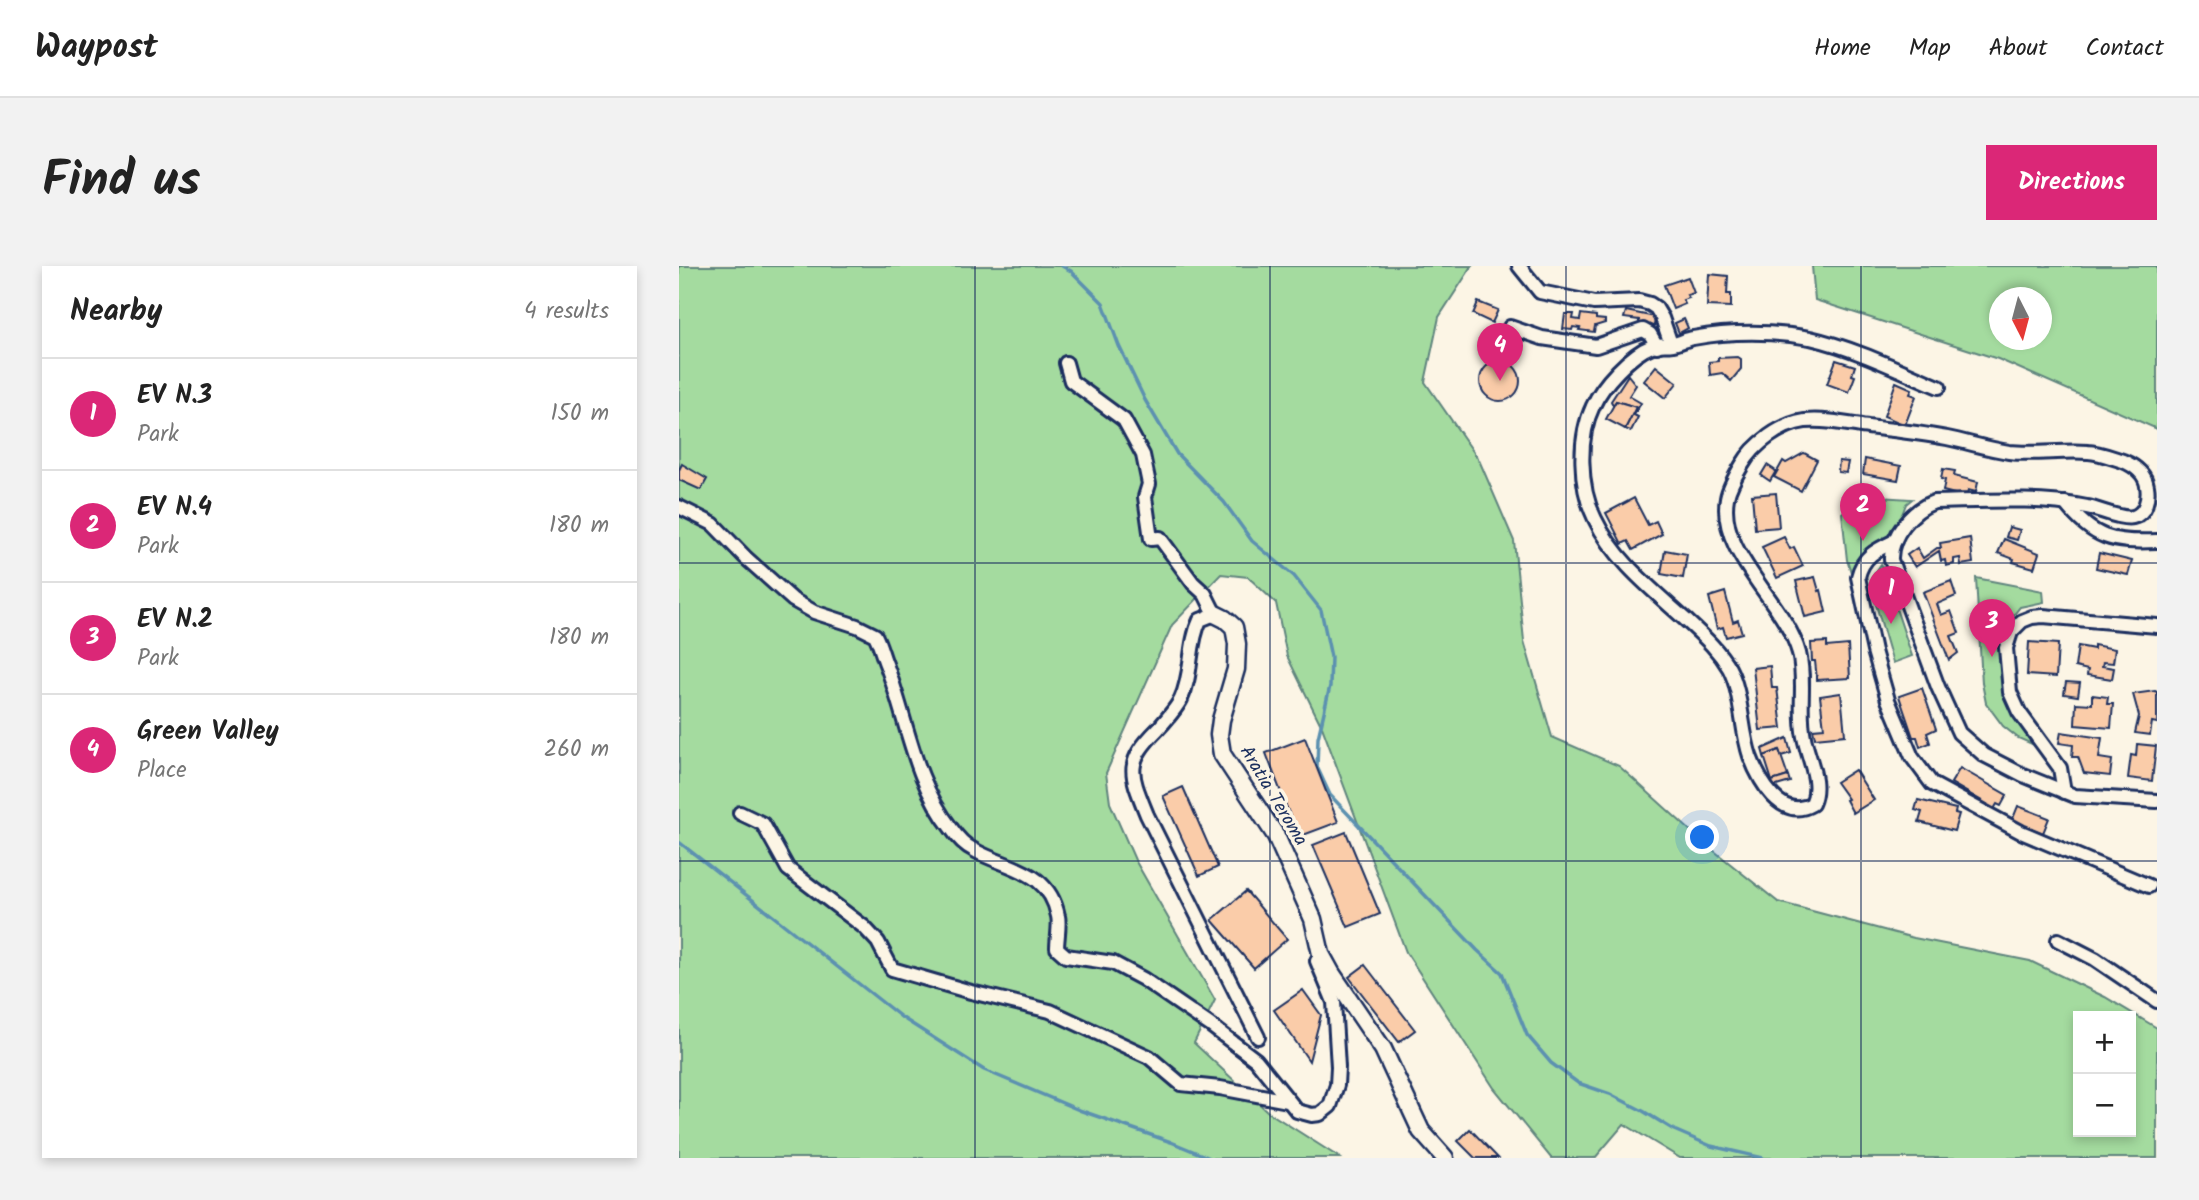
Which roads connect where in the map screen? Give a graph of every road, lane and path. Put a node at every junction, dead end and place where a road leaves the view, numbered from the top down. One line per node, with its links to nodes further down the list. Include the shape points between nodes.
1 (1519, 266): 3 (street, via 1540,292 1594,303 1650,304 1662,318)
2 (1510, 327): 3 (street, via 1542,338 1597,346 1643,330)
3 (1664, 345): 5 (street, via 1721,335 1807,337); 6 (street, via 1652,346 1624,365 1595,402 1584,438 1582,466 1588,498 1595,519 1626,565 1711,644 1727,666 1749,754 1771,794 1786,807 1808,806 1815,794 1803,735 1799,652 1731,542 1726,520 1728,493 1755,448 1795,424 1828,421 2008,452 2090,452 2123,461 2144,475 2147,502 2135,517)
4 (1066, 363): 10 (street, Aratia Teroma, via 1071,381 1124,420 1143,455 1151,539 1160,538 1205,594)
5 (1939, 387)
6 (2065, 503): 8 (street, via 1934,502 1921,508); 9 (street, via 2100,534 2121,542)
7 (679, 507): 20 (street, via 713,524 793,600 875,635 920,772 937,808 971,849 1041,883 1059,917 1057,948 1066,956 1113,963 1143,979 1256,1060)
8 (1895, 541): 12 (street, via 1892,565 1959,733 1984,755); 15 (street, via 1870,553 1858,577 1888,701 1921,771 1937,788 2021,832)
9 (2157, 541)
10 (1215, 614): 17 (main road, Aratia Teroma, via 1234,627 1237,645 1236,669 1221,720 1222,754 1276,836 1313,919); 19 (street, via 1200,620 1181,699 1136,754 1133,768 1147,815)
11 (2157, 626): 12 (street, via 2043,616 2027,618 2013,628 2006,648 2011,697 2060,768)
12 (2064, 792): 13 (street)
13 (2157, 802)
14 (740, 813): 20 (street, via 763,824 788,869 865,926 892,968 1050,1011 1149,1058 1181,1084)
15 (2150, 886)
16 (2058, 940): 18 (street)
17 (1321, 954): 20 (street, via 1317,961 1334,1002 1337,1085 1329,1106 1320,1114 1297,1111); 21 (main road, Aratia Teroma, via 1383,1049 1421,1131)
18 (2157, 1001)
19 (1258, 1037)
20 (1288, 1101)
21 (1445, 1158)

